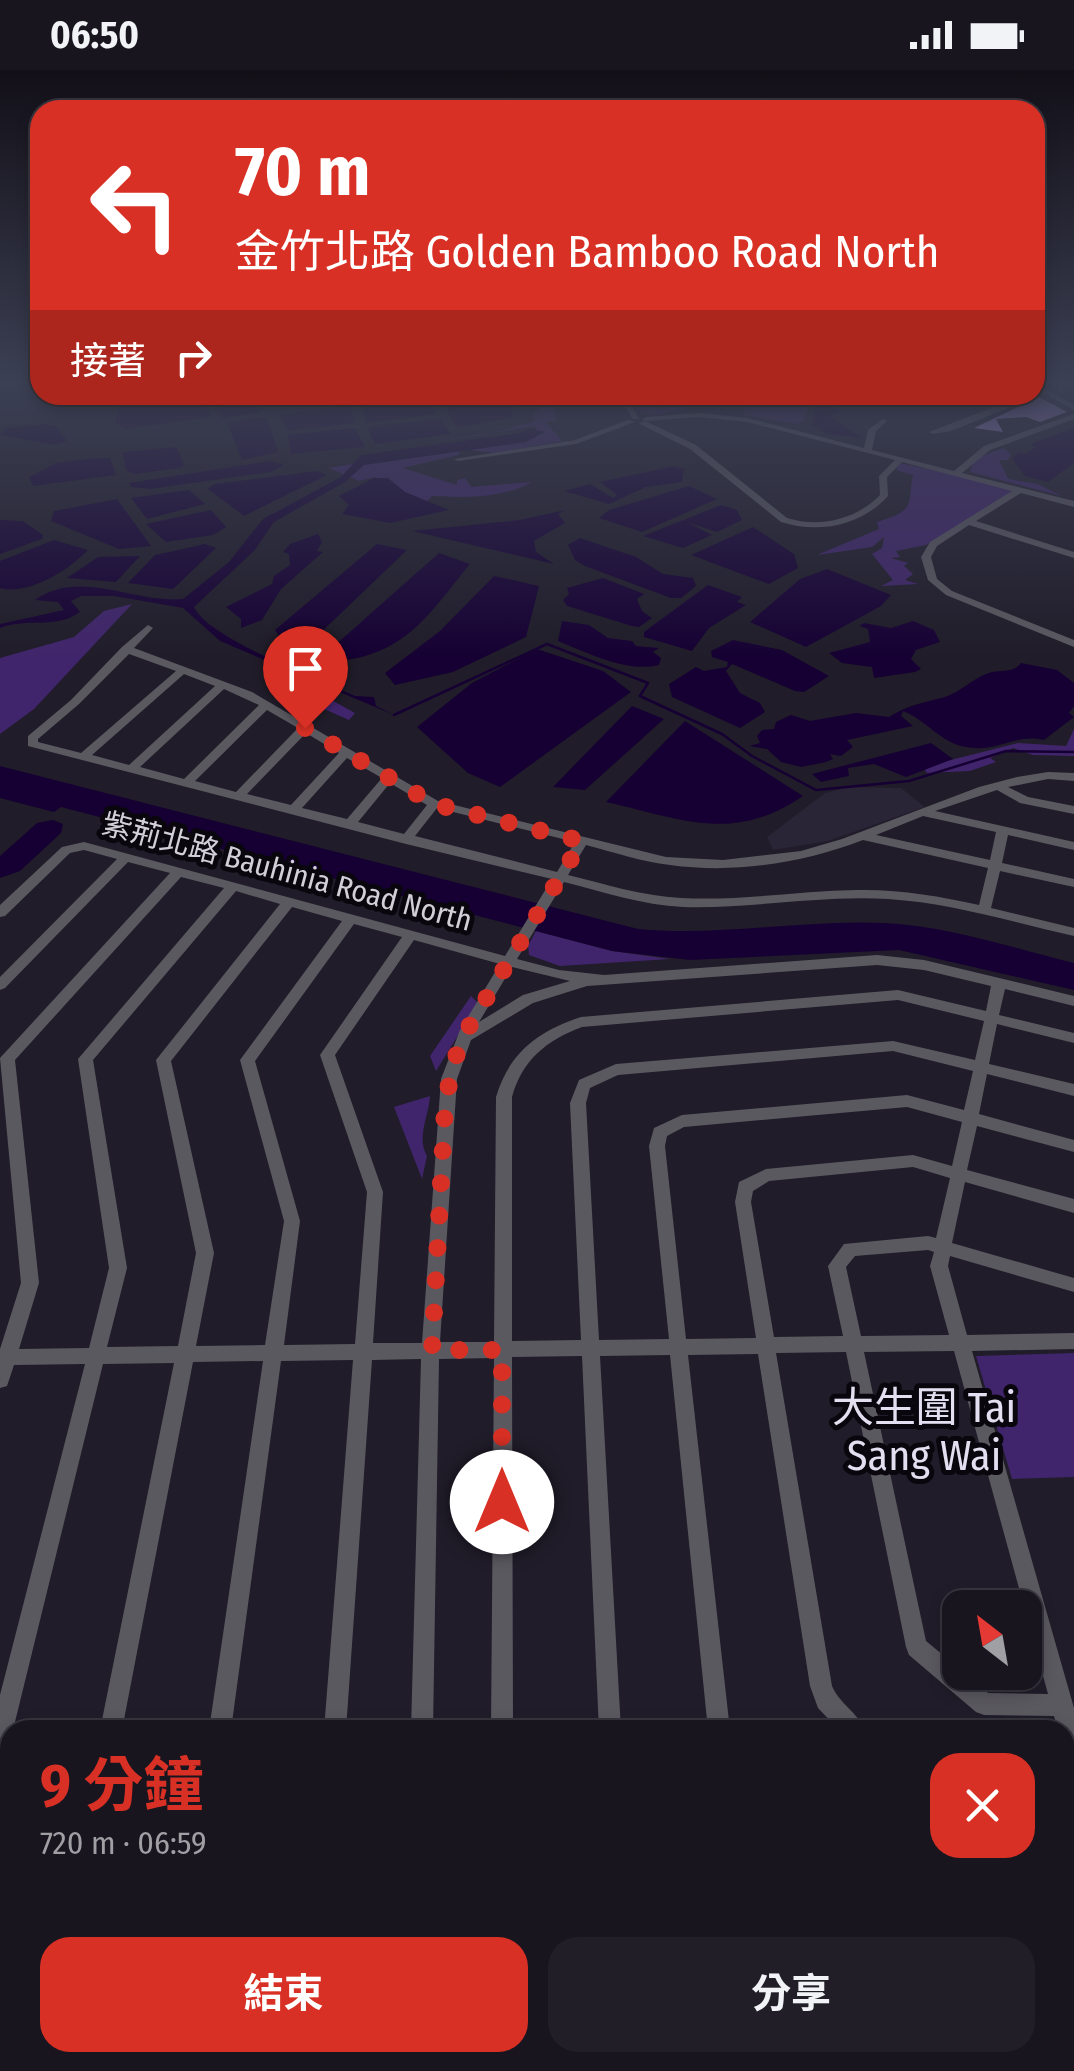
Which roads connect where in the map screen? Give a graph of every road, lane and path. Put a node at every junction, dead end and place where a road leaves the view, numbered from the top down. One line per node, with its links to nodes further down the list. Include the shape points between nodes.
1 (725, 473): 2 (street, via 784,520 803,526 830,524 877,504)
2 (886, 473)
3 (958, 473): 4 (street)
4 (1021, 489): 5 (street); 6 (street)
5 (1074, 504)
6 (972, 523): 7 (street); 9 (street, via 927,550 936,583)
7 (1074, 555)
8 (148, 628): 10 (street)
9 (1074, 644)
10 (126, 649): 11 (street); 16 (street, via 31,742)
11 (184, 669): 12 (street); 16 (street)
12 (223, 684): 13 (street); 17 (street)
13 (266, 704): 14 (street); 20 (street)
14 (305, 728): 15 (street); 22 (street)
15 (346, 752): 18 (street); 25 (street)
16 (82, 758): 17 (street)
17 (130, 770): 20 (street)
18 (389, 777): 23 (street); 27 (street)
19 (1074, 777): 21 (street, via 1030,776)
20 (185, 784): 22 (street)
21 (1000, 787): 24 (street, via 1024,800); 26 (street)
22 (238, 798): 25 (street)
23 (434, 804): 30 (street); 31 (street)
24 (1074, 810)
25 (293, 811): 27 (street)
26 (923, 814): 28 (street); 29 (street); 32 (street)
27 (349, 825): 30 (street)
28 (1003, 830): 33 (street); 35 (street)
29 (863, 836): 31 (street, via 799,855 700,862); 32 (street)
30 (406, 840): 37 (street)
31 (582, 841): 37 (street)
32 (911, 846): 35 (street)
33 (1074, 846)
34 (126, 857): 36 (street, 紫荊北路 Bauhinia Road North); 42 (street, 紫荊北路 Bauhinia Road North, via 75,846); 49 (street)
35 (994, 866): 38 (street); 41 (street)
36 (179, 871): 39 (street, 紫荊北路 Bauhinia Road North); 74 (street, via 7,1059 30,1283)
37 (559, 879): 41 (street, via 672,903 880,894); 46 (street)
38 (1074, 884)
39 (234, 886): 40 (street, 紫荊北路 Bauhinia Road North); 73 (street, via 85,1059 118,1268)
40 (289, 901): 43 (street, 紫荊北路 Bauhinia Road North); 72 (street, via 163,1060 205,1252)
41 (984, 911): 44 (street)
42 (0, 913)
43 (352, 918): 45 (street, 紫荊北路 Bauhinia Road North); 71 (street, via 248,1060 292,1220)
44 (1074, 932)
45 (411, 934): 46 (street, 紫荊北路 Bauhinia Road North); 70 (street, via 327,1055 376,1192)
46 (509, 960): 47 (street, 紫荊北路 Bauhinia Road North); 53 (street)
47 (602, 979): 48 (street, via 888,960); 53 (street, via 528,999)
48 (999, 983): 50 (street); 51 (street)
49 (0, 985)
50 (1074, 1001)
51 (992, 1018): 52 (street); 54 (street); 69 (street, via 889,995 602,1018 543,1038 516,1064 504,1097)
52 (1074, 1038)
53 (462, 1039): 68 (street, via 446,1094)
54 (981, 1066): 55 (street); 56 (street); 67 (street, via 894,1046 592,1077 578,1103)
55 (1074, 1090)
56 (970, 1118): 57 (street); 58 (street); 66 (street, via 908,1101 666,1126 657,1146)
57 (1074, 1146)
58 (958, 1174): 59 (street); 60 (street); 65 (street, via 913,1161 750,1181 743,1202)
59 (1074, 1206)
60 (943, 1246): 61 (street); 63 (street, via 940,1271); 64 (street, via 856,1248 841,1256 837,1271)
61 (1074, 1285)
62 (1074, 1341): 63 (street)
63 (960, 1343): 64 (street); 76 (street)
64 (852, 1344): 65 (street); 76 (street, via 917,1647 984,1704)
65 (765, 1346): 66 (street); 85 (street, via 821,1686)
66 (677, 1347): 67 (street); 84 (street)
67 (589, 1348): 69 (street); 83 (street)
68 (432, 1350): 69 (street); 70 (street); 81 (street)
69 (502, 1350): 82 (street)
70 (360, 1352): 71 (street); 80 (street)
71 (275, 1353): 72 (street); 79 (street)
72 (184, 1354): 73 (street); 78 (street)
73 (99, 1356): 74 (street); 77 (street)
74 (4, 1357): 75 (street)
75 (0, 1380)
76 (1062, 1705): 86 (street)
77 (5, 1720)
78 (113, 1720)
79 (221, 1720)
80 (336, 1720)
81 (422, 1720)
82 (502, 1720)
83 (609, 1720)
84 (719, 1720)
85 (845, 1720)
86 (1066, 1720)

